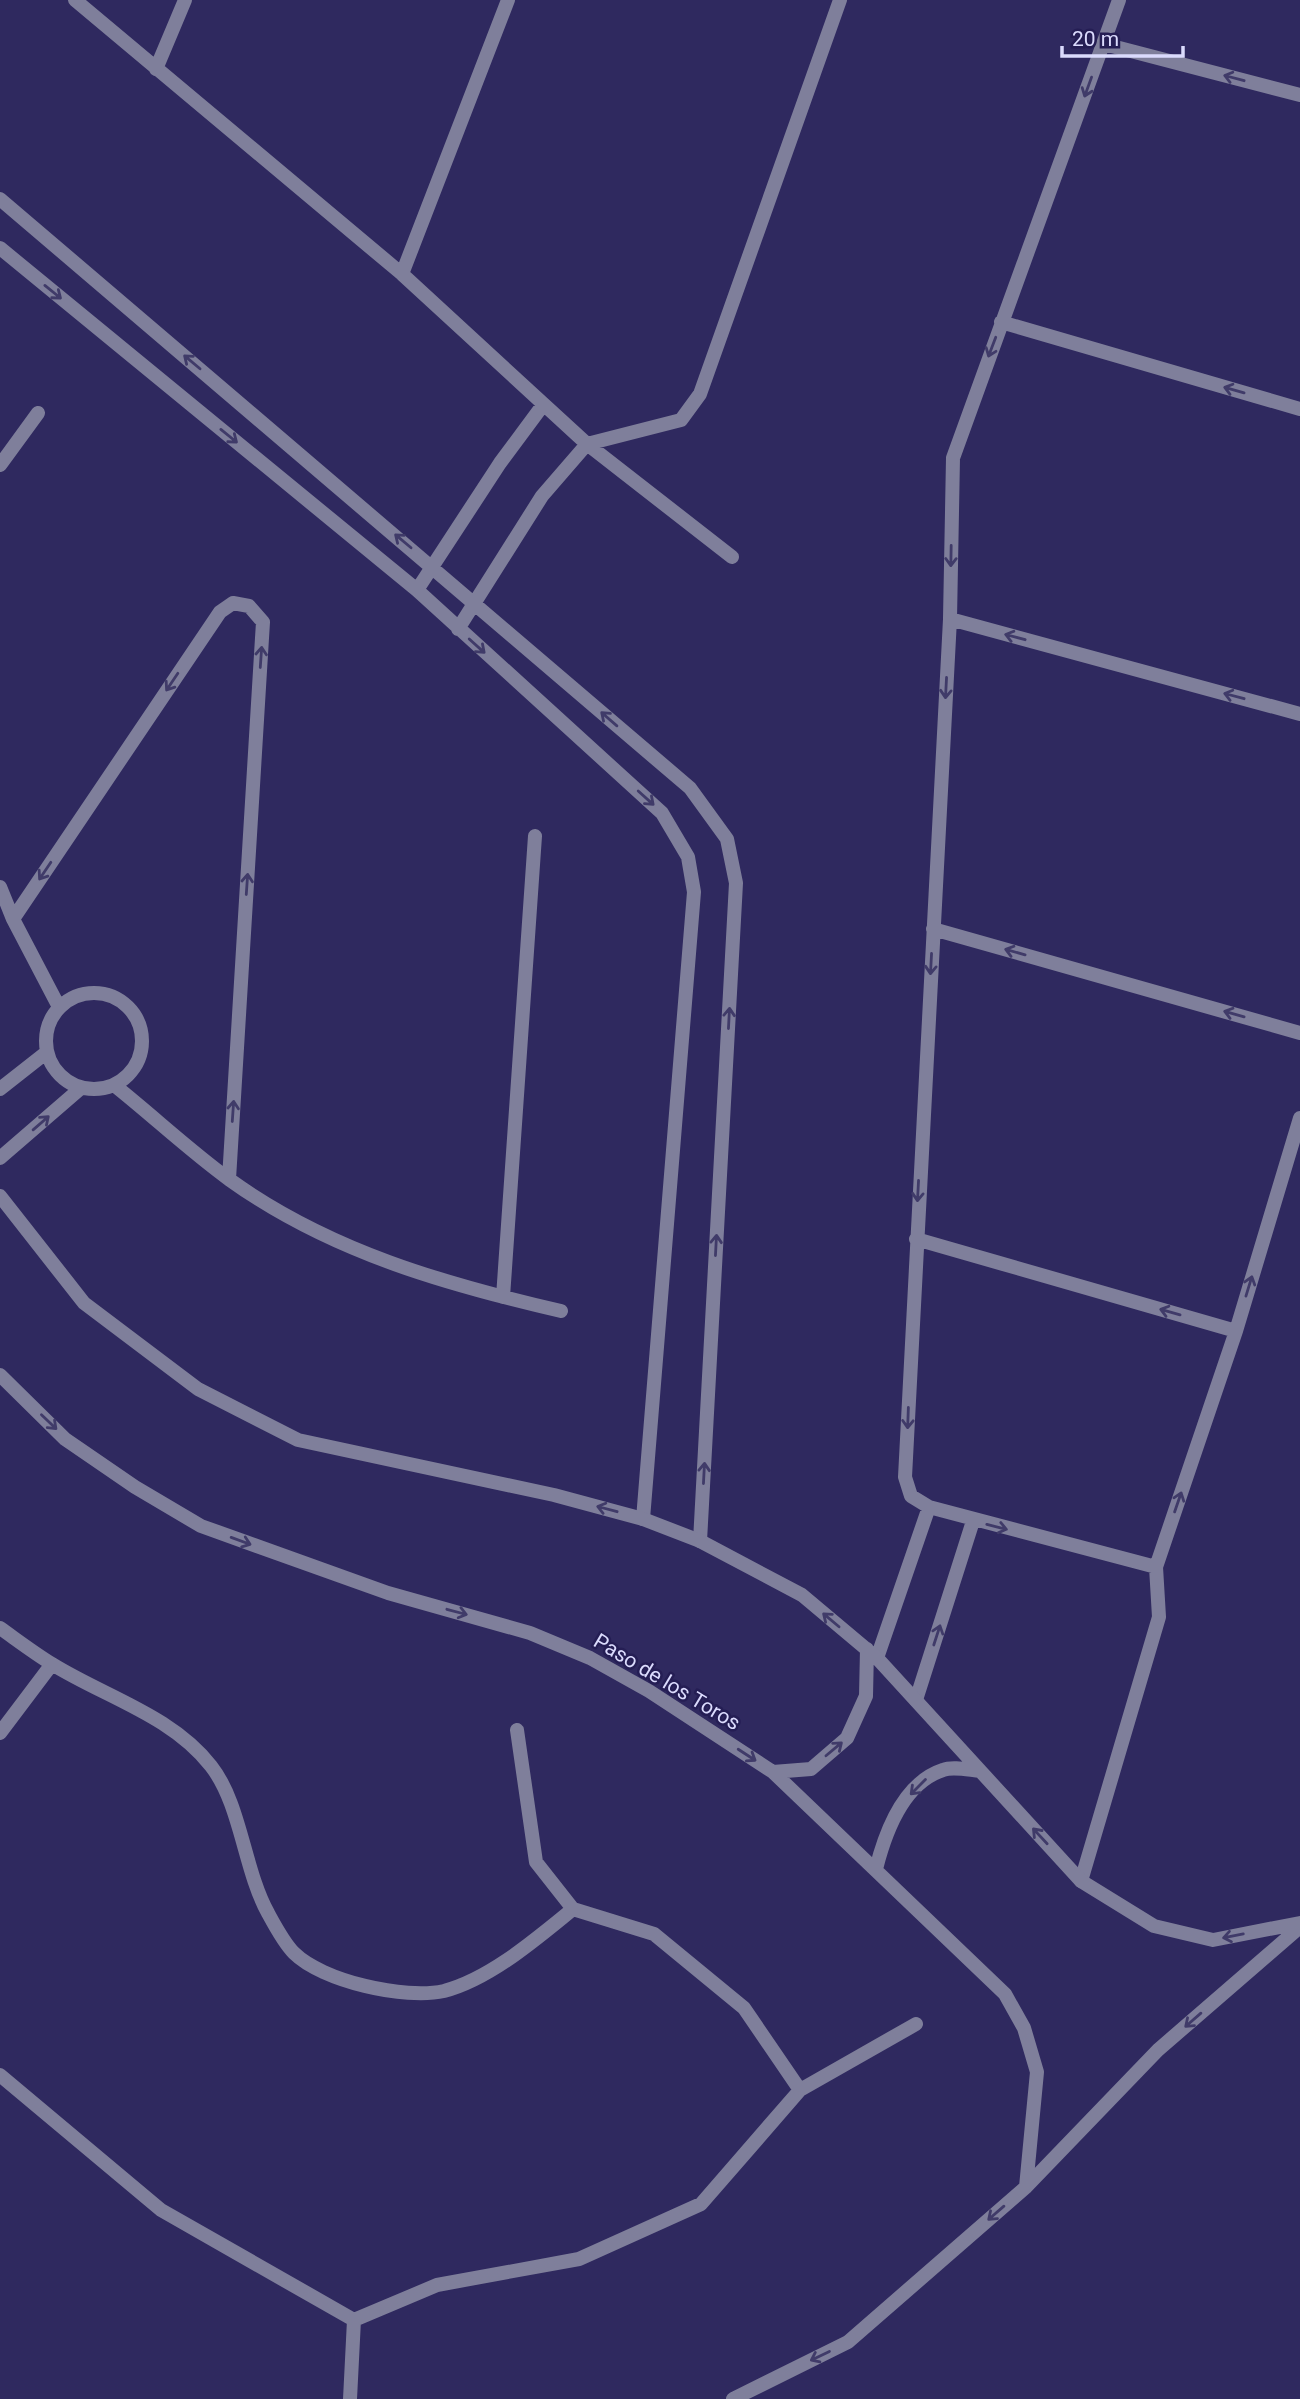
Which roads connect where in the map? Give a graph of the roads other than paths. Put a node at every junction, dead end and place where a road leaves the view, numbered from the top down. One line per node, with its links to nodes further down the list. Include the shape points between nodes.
1 (75, 0): 7 (street)
2 (185, 0): 7 (street)
3 (509, 0): 11 (street)
4 (840, 0): 16 (street, via 700,394 681,420)
5 (1119, 0): 6 (street)
6 (1104, 44): 8 (street, one-way to 6); 12 (street, one-way to 12)
7 (156, 69): 11 (street)
8 (1300, 95)
9 (0, 199): 19 (street, one-way to 9)
10 (0, 248): 20 (street, one-way to 20)
11 (402, 274): 13 (street)
12 (1001, 323): 14 (street, one-way to 12); 22 (street, one-way to 22, via 953,458)
13 (543, 405): 16 (street); 19 (street)
14 (1300, 410)
15 (38, 413): 17 (street)
16 (587, 444): 18 (street); 21 (street, via 542,496)
17 (0, 466)
18 (732, 557)
19 (431, 565): 20 (street); 21 (street)
20 (417, 590): 23 (street)
21 (473, 602): 23 (street); 47 (street, one-way to 21, via 736,883 727,839 690,788)
22 (950, 620): 24 (street, one-way to 22); 28 (street, one-way to 28)
23 (458, 629): 45 (street, one-way to 45, via 662,813 688,857 694,891)
24 (1300, 714)
25 (535, 836): 40 (street)
26 (0, 887): 27 (street)
27 (13, 919): 29 (street); 37 (street, one-way to 27, via 263,622 249,606 233,603 220,612)
28 (933, 929): 30 (street, one-way to 28); 39 (street, one-way to 39)
29 (60, 1007): 31 (street, via 50,1021); 32 (street, via 89,993 106,995 133,1013 142,1045 138,1062)
30 (1300, 1033)
31 (47, 1052): 33 (street, via 60,1074); 34 (street)
32 (114, 1085): 33 (street); 37 (street)
33 (81, 1088): 36 (street, one-way to 33)
34 (0, 1089)
35 (1300, 1118): 42 (street, one-way to 35)
36 (0, 1158)
37 (229, 1179): 40 (street, via 328,1238 392,1265)
38 (0, 1196): 45 (street, one-way to 38, via 554,1495 298,1440 198,1389 84,1303)
39 (916, 1239): 42 (street, one-way to 39); 44 (street, one-way to 44, via 905,1477 911,1496)
40 (503, 1297): 41 (street)
41 (561, 1311)
42 (1236, 1331): 48 (street, one-way to 42)
43 (0, 1374): 56 (street, Paso de los Toros, one-way to 56, via 65,1439 201,1526 388,1593 530,1633 578,1653 649,1691)
44 (929, 1507): 46 (street); 50 (street)
45 (643, 1519): 47 (street)
46 (973, 1521): 48 (street, one-way to 48); 52 (street, one-way to 46)
47 (700, 1541): 50 (street, one-way to 47, via 802,1595)
48 (1156, 1567): 58 (street, via 1159,1618)
49 (0, 1628): 51 (street)
50 (872, 1654): 52 (street); 56 (street, one-way to 50, via 811,1769 847,1738 866,1696)
51 (52, 1664): 54 (street); 59 (street, via 183,1735 213,1768 267,1912 294,1954 330,1975 382,1992 443,1991 508,1961)
52 (916, 1700): 55 (street)
53 (517, 1730): 59 (street, via 536,1862)
54 (0, 1733)
55 (981, 1771): 57 (street, one-way to 57, via 945,1769 923,1780 884,1838); 58 (street, one-way to 55)
56 (773, 1772): 57 (street, Paso de los Toros)
57 (876, 1870): 64 (street, Paso de los Toros, via 1005,1994 1024,2028 1037,2072)
58 (1082, 1881): 60 (street, one-way to 58, via 1213,1940 1154,1926)
59 (573, 1909): 63 (street, via 654,1934 744,2008)
60 (1300, 1925): 64 (street, one-way to 64, via 1158,2050)
61 (916, 2024): 63 (street)
62 (0, 2075): 65 (street, via 162,2210)
63 (800, 2090): 65 (street, via 701,2204 579,2259 437,2286)
64 (1026, 2187): 67 (street, one-way to 67, via 848,2342)
65 (354, 2320): 66 (street)
66 (350, 2399)
67 (733, 2399)

